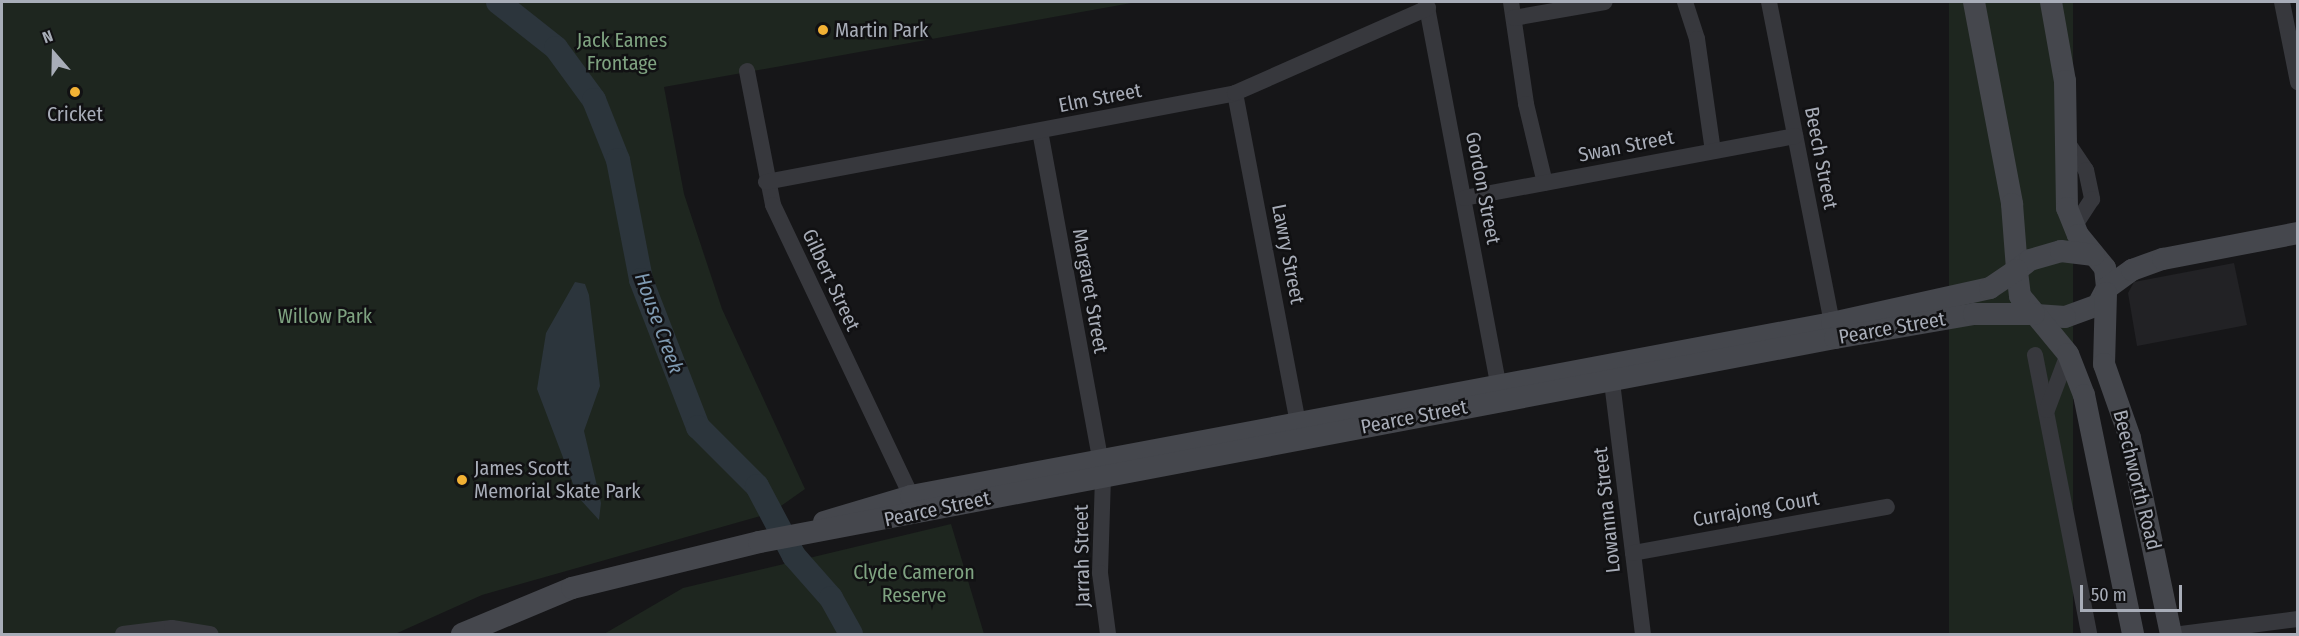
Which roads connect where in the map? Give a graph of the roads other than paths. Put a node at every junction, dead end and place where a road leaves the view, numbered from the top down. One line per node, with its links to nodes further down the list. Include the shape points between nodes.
1 (1605, 2): 8 (street)
2 (1685, 2): 14 (street, via 1697,39)
3 (1769, 2): 13 (street, Beech Street)
4 (1974, 2): 21 (main road, via 2012,204)
5 (2051, 2): 19 (main road, via 2065,81 2065,195 2074,227)
6 (2282, 2): 10 (street)
7 (1427, 5): 11 (street, Elm Street); 17 (street, Gordon Street)
8 (1513, 10): 16 (street, via 1526,104)
9 (747, 70): 15 (street, Gilbert Street)
10 (2298, 82)
11 (1235, 93): 12 (street, Elm Street); 30 (street, Lawry Street)
12 (1040, 130): 15 (street, Elm Street); 31 (street, Margaret Street)
13 (1795, 136): 14 (street, Swan Street); 24 (street, Beech Street)
14 (1713, 151): 16 (street, Swan Street)
15 (766, 182): 32 (street, Gilbert Street)
16 (1545, 183): 17 (street, Swan Street)
17 (1464, 198): 28 (street, Gordon Street)
18 (2298, 233): 20 (main road)
19 (2095, 255): 20 (main road); 21 (main road, via 2048,253); 22 (main road, via 2106,271)
20 (2163, 259): 22 (main road, via 2132,270)
21 (2017, 270): 23 (main road, via 2020,296); 24 (main road, Pearce Street, via 1990,288)
22 (2107, 290): 23 (main road, via 2086,313); 43 (main road, Beechworth Road, via 2104,364 2130,438)
23 (2035, 314): 24 (main road, Pearce Street, via 1974,314); 25 (main road, Beechworth Road)
24 (1833, 331): 27 (main road, Pearce Street)
25 (2068, 354): 29 (street); 42 (main road, Beechworth Road, via 2093,430)
26 (2035, 355): 29 (street)
27 (1610, 373): 28 (main road, Pearce Street); 34 (street, Lowanna Street)
28 (1499, 392): 30 (main road, Pearce Street); 31 (main road, Pearce Street)
29 (2046, 411): 41 (street)
30 (1298, 423): 31 (main road, Pearce Street)
31 (1102, 468): 32 (main road, Pearce Street); 39 (street, Jarrah Street, via 1100,573)
32 (914, 503): 38 (main road, Pearce Street, via 572,588)
33 (1887, 507): 34 (street, Currajong Court)
34 (1633, 553): 40 (street, Lowanna Street)
35 (2298, 619): 44 (street)
36 (210, 633): 37 (street)
37 (123, 634)
38 (462, 634)
39 (1108, 634)
40 (1643, 634)
41 (2089, 634)
42 (2133, 634)
43 (2171, 634)
44 (2181, 634)

